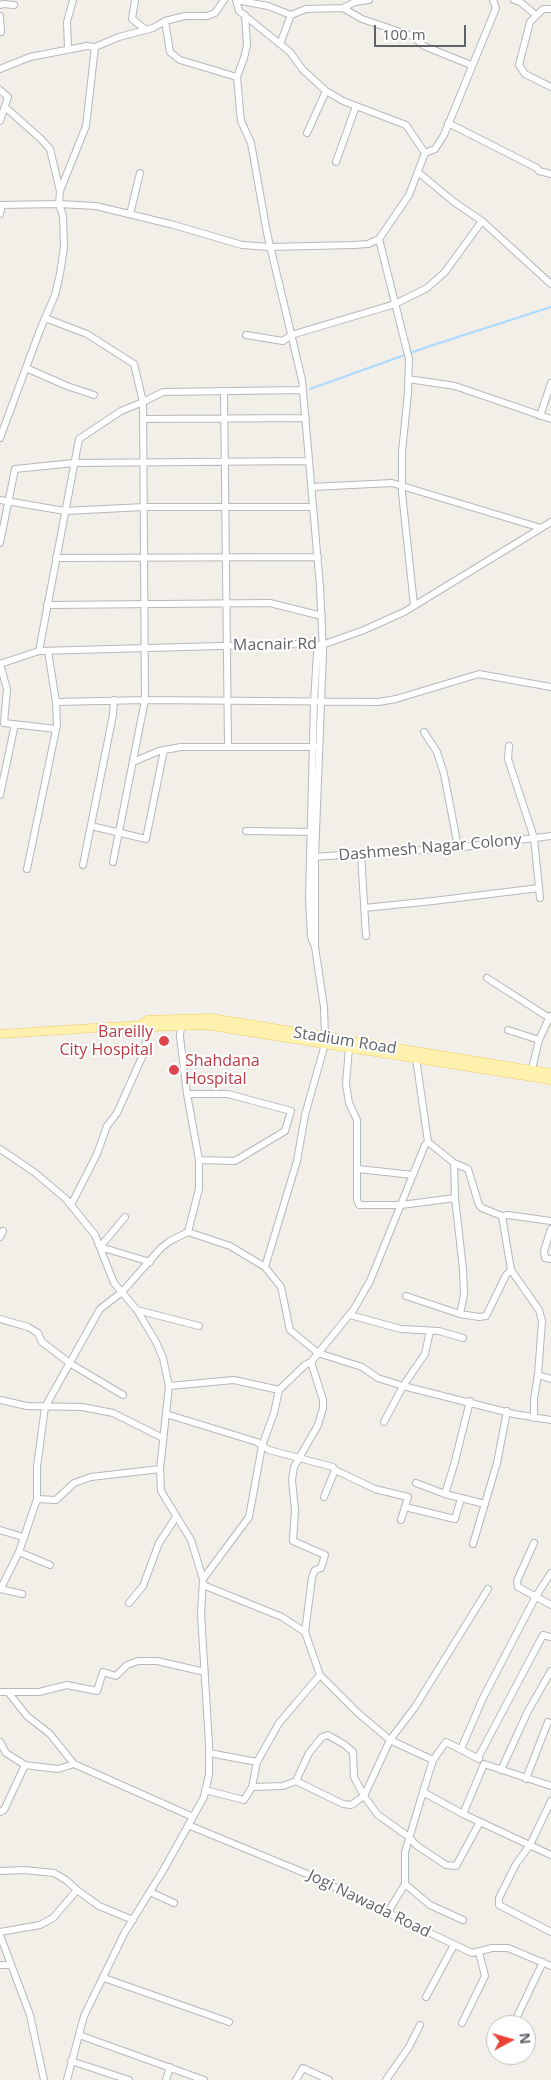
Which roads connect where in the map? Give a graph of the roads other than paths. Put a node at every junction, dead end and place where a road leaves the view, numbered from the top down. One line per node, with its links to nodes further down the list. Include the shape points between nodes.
1 (73, 0): 20 (street, via 67,22)
2 (135, 0): 16 (street, via 132,19)
3 (224, 0): 15 (street, via 215,13 207,16 185,16)
4 (369, 0): 9 (street)
5 (493, 0): 21 (street, via 496,8)
6 (514, 0): 13 (street)
7 (0, 5): 8 (street)
8 (14, 6)
9 (343, 8): 12 (street, via 306,9); 21 (street)
10 (551, 9): 13 (street, via 543,9)
11 (245, 15): 12 (street, via 239,11 236,0 268,6); 18 (street); 23 (street, via 246,45)
12 (291, 15): 18 (street)
13 (536, 15): 24 (street, via 530,22 519,66 524,74)
14 (0, 16): 17 (street)
15 (165, 21): 16 (street); 23 (street, via 170,52 180,60)
16 (145, 30): 19 (street)
17 (1, 32)
18 (280, 44): 26 (street)
19 (94, 47): 20 (street); 37 (street, via 86,126)
20 (68, 50): 22 (street, via 30,57)
21 (471, 65): 30 (street)
22 (0, 69)
23 (237, 77): 44 (street, via 241,121 251,143)
24 (551, 87)
25 (0, 90): 28 (street, via 8,97)
26 (326, 91): 27 (street); 31 (street)
27 (356, 106): 32 (street, via 406,125); 33 (street)
28 (5, 108): 29 (street); 37 (street, via 50,149)
29 (0, 121)
30 (448, 124): 32 (street, via 435,149); 36 (street, via 537,168 538,172)
31 (308, 133)
32 (426, 153): 35 (street)
33 (336, 162)
34 (140, 173): 41 (street)
35 (419, 173): 42 (street); 43 (street, via 409,195)
36 (551, 174)
37 (60, 191): 38 (street)
38 (59, 204): 39 (street); 41 (street, via 96,206); 47 (street, via 63,216 62,265 55,296)
39 (1, 205): 40 (street)
40 (0, 214)
41 (130, 214): 44 (street, via 242,245)
42 (482, 221): 45 (street); 46 (street, via 439,278 428,288)
43 (378, 239): 44 (street, via 368,244); 46 (street)
44 (270, 247): 49 (street)
45 (551, 284)
46 (395, 304): 49 (street); 51 (street, via 409,358)
47 (45, 318): 50 (street); 56 (street, via 87,334 134,364)
48 (246, 335): 49 (street, via 283,341)
49 (291, 335): 53 (street)
50 (26, 368): 55 (street); 62 (street)
51 (408, 380): 57 (street, via 455,386); 67 (street)
52 (551, 383): 57 (street)
53 (303, 390): 54 (street); 59 (street)
54 (224, 391): 56 (street, via 163,392); 58 (street)
55 (94, 395)
56 (143, 402): 60 (street); 65 (street, via 121,410 79,439)
57 (540, 416): 61 (street)
58 (225, 418): 59 (street); 60 (street); 64 (street)
59 (306, 418): 63 (street)
60 (143, 419): 66 (street)
61 (551, 419)
62 (0, 438)
63 (309, 461): 64 (street); 68 (street)
64 (225, 462): 66 (street); 72 (street)
65 (74, 463): 66 (street); 70 (street, via 15,469); 74 (street)
66 (144, 463): 71 (street)
67 (402, 485): 68 (street); 76 (street); 85 (street)
68 (312, 487): 73 (street)
69 (0, 500): 70 (street)
70 (8, 501): 74 (street); 77 (street)
71 (144, 507): 72 (street); 74 (street); 81 (street)
72 (226, 507): 73 (street); 78 (street)
73 (314, 507): 79 (street)
74 (65, 512): 80 (street)
75 (551, 522): 76 (street, Macnair Rd)
76 (541, 528): 85 (street, Macnair Rd)
77 (0, 543)
78 (226, 557): 79 (street); 81 (street); 83 (street)
79 (318, 557): 86 (street)
80 (56, 558): 81 (street); 84 (street)
81 (144, 559): 82 (street)
82 (144, 602): 83 (street); 84 (street); 89 (street)
83 (226, 604): 86 (street, via 270,603); 88 (street)
84 (47, 605): 90 (street)
85 (414, 605): 87 (street, Macnair Rd, via 364,630)
86 (322, 616): 87 (street)
87 (322, 645): 88 (street, Macnair Rd); 98 (street)
88 (226, 646): 89 (street, Macnair Rd); 96 (street)
89 (145, 648): 91 (street, Macnair Rd); 95 (street)
90 (39, 651): 91 (street, Macnair Rd); 92 (street, Macnair Rd)
91 (48, 651): 97 (street)
92 (0, 664): 99 (street, via 7,689 4,723)
93 (551, 687): 98 (street, via 479,674 396,699)
94 (114, 700): 95 (street); 97 (street); 108 (street)
95 (145, 700): 96 (street); 106 (street)
96 (227, 701): 98 (street); 102 (street)
97 (56, 702): 100 (street)
98 (318, 702): 104 (street)
99 (15, 724): 100 (street); 107 (street)
100 (56, 729): 119 (street)
101 (424, 732): 114 (street, via 444,774)
102 (228, 746): 104 (street); 105 (street)
103 (509, 746): 113 (street, via 508,759)
104 (316, 747): 110 (street)
105 (164, 750): 106 (street); 111 (street, via 146,839)
106 (132, 762): 111 (street)
107 (0, 795)
108 (91, 826): 111 (street); 118 (street)
109 (246, 831): 110 (street)
110 (313, 832): 116 (street)
111 (118, 833): 117 (street)
112 (551, 836): 113 (street, Dashmesh Nagar Colony)
113 (534, 838): 114 (street, Dashmesh Nagar Colony); 120 (street)
114 (458, 847): 115 (street, Dashmesh Nagar Colony)
115 (361, 854): 116 (street, Dashmesh Nagar Colony); 122 (street)
116 (312, 857): 131 (street, via 311,937 324,1007)
117 (113, 862)
118 (83, 865)
119 (27, 869)
120 (539, 888): 121 (street); 122 (street)
121 (540, 898)
122 (364, 908): 123 (street)
123 (366, 936)
124 (487, 978): 125 (street)
125 (550, 1017): 130 (street)
126 (181, 1025): 127 (main road, Stadium Road); 131 (main road, Stadium Road, via 206,1025); 137 (street)
127 (145, 1026): 129 (main road, Stadium Road); 131 (main road, Stadium Road, via 147,1020 210,1018); 145 (street, via 140,1063)
128 (508, 1030): 130 (street)
129 (0, 1034)
130 (539, 1040): 134 (street)
131 (325, 1041): 132 (main road, Stadium Road); 134 (main road, Stadium Road); 155 (street, via 305,1115 297,1161)
132 (350, 1048): 133 (main road, Stadium Road); 142 (street, via 346,1084 356,1120)
133 (416, 1058): 134 (main road, Stadium Road); 138 (street)
134 (531, 1073): 135 (main road, Stadium Road); 136 (main road, Stadium Road)
135 (551, 1073)
136 (551, 1080)
137 (188, 1094): 140 (street); 140 (street, via 228,1094 291,1111 284,1130 234,1161)
138 (428, 1142): 141 (street); 143 (street)
139 (0, 1149): 145 (street, via 34,1172)
140 (199, 1160): 151 (street, via 199,1189)
141 (454, 1163): 144 (street); 147 (street, via 468,1169 479,1205)
142 (358, 1169): 143 (street); 146 (street, via 359,1205)
143 (413, 1176): 146 (street)
144 (454, 1198): 146 (street); 160 (street, via 463,1269 464,1295)
145 (71, 1204): 152 (street, via 95,1235)
146 (401, 1205): 161 (street, via 370,1281)
147 (502, 1216): 149 (street); 156 (street)
148 (125, 1218): 152 (street)
149 (551, 1221)
150 (551, 1229): 153 (street, via 544,1251 545,1258)
151 (188, 1232): 154 (street, via 170,1241); 155 (street, via 230,1246)
152 (100, 1247): 154 (street); 157 (street, via 114,1283)
153 (551, 1259)
154 (150, 1262): 157 (street)
155 (265, 1267): 166 (street, via 281,1287 290,1330)
156 (511, 1270): 160 (street, via 486,1316); 169 (street, via 539,1310 542,1321)
157 (122, 1292): 159 (street); 168 (street, via 100,1309)
158 (406, 1296): 160 (street)
159 (137, 1310): 163 (street); 171 (street, via 159,1350)
160 (460, 1314)
161 (350, 1315): 164 (street, via 401,1329); 166 (street)
162 (0, 1319): 168 (street, via 38,1333 42,1342)
163 (199, 1326)
164 (430, 1331): 165 (street); 172 (street, via 426,1354)
165 (463, 1338)
166 (318, 1354): 167 (street); 172 (street, via 362,1367 378,1378)
167 (311, 1362): 173 (street); 185 (street, via 323,1408)
168 (71, 1364): 174 (street); 177 (street)
169 (538, 1375): 170 (street); 180 (street)
170 (551, 1379)
171 (169, 1386): 173 (street, via 234,1380); 179 (street)
172 (403, 1386): 176 (street); 182 (street)
173 (279, 1390): 184 (street)
174 (123, 1395)
175 (0, 1400): 177 (street)
176 (470, 1401): 178 (street); 189 (street)
177 (45, 1406): 183 (street, via 113,1413); 192 (street, via 36,1467)
178 (507, 1411): 180 (street); 193 (street)
179 (166, 1414): 183 (street); 184 (street)
180 (534, 1418): 181 (street)
181 (551, 1420)
182 (384, 1422)
183 (163, 1438): 186 (street)
184 (262, 1446): 185 (street); 204 (street, via 249,1517)
185 (300, 1459): 187 (street); 211 (street, via 294,1467 292,1480 295,1510 293,1541 325,1555 321,1568 315,1570 312,1578)
186 (160, 1468): 192 (street, via 91,1477 74,1483 56,1500); 195 (street, via 161,1491)
187 (335, 1470): 190 (street); 194 (street, via 375,1488 408,1497)
188 (416, 1483): 189 (street)
189 (445, 1494): 191 (street)
190 (324, 1497)
191 (461, 1498): 193 (street); 194 (street, via 455,1519)
192 (37, 1499): 198 (street)
193 (485, 1504): 199 (street)
194 (406, 1507): 196 (street)
195 (176, 1517): 204 (street, via 191,1540); 209 (street, via 159,1543 143,1586)
196 (401, 1520)
197 (0, 1530): 198 (street)
198 (24, 1537): 201 (street)
199 (473, 1544)
200 (534, 1544): 208 (street, via 517,1581 518,1587)
201 (19, 1552): 202 (street); 205 (street)
202 (50, 1565)
203 (551, 1573): 208 (street)
204 (203, 1582): 211 (street, via 282,1617); 214 (street, via 201,1614)
205 (0, 1588): 207 (street)
206 (488, 1588): 219 (street, via 415,1707)
207 (22, 1594)
208 (536, 1596): 210 (street); 221 (street, via 483,1698)
209 (129, 1603)
210 (551, 1605)
211 (306, 1632): 215 (street)
212 (551, 1637): 223 (street, via 543,1635)
213 (551, 1671): 229 (street)
214 (205, 1672): 217 (street, via 158,1661 138,1661 127,1665 116,1676 103,1672 97,1691 66,1685 39,1692); 222 (street)
215 (320, 1675): 219 (street); 225 (street, via 279,1723)
216 (0, 1692): 217 (street)
217 (8, 1692): 226 (street, via 27,1716 50,1734)
218 (548, 1722): 230 (street)
219 (390, 1740): 224 (street); 236 (street)
220 (0, 1742): 228 (street, via 6,1752)
221 (461, 1749): 223 (street); 224 (street, via 446,1742)
222 (209, 1753): 225 (street); 234 (street)
223 (478, 1758): 227 (street)
224 (432, 1760): 235 (street)
225 (257, 1762): 233 (street)
226 (74, 1764): 228 (street, via 58,1770); 240 (street)
227 (484, 1764): 229 (street); 239 (street)
228 (25, 1765): 238 (street, via 4,1810)
229 (501, 1770): 230 (street)
230 (526, 1779): 232 (street)
231 (296, 1781): 233 (street, via 283,1786); 236 (street, via 343,1804 350,1805); 236 (street, via 309,1753 322,1737 328,1735 353,1752 354,1777)
232 (551, 1786)
233 (252, 1787): 234 (street, via 244,1800)
234 (206, 1790): 240 (street)
235 (424, 1792): 239 (street); 243 (street)
236 (364, 1796): 243 (street, via 378,1815)
237 (551, 1801): 244 (street)
238 (0, 1812)
239 (463, 1814): 241 (street)
240 (193, 1816): 242 (street)
241 (480, 1822): 243 (street, via 456,1866 446,1865); 244 (street)
242 (188, 1824): 249 (street); 251 (street, Jogi Nawada Road)
243 (409, 1838): 247 (street, via 405,1852)
244 (530, 1845): 245 (street); 254 (street, via 499,1898 500,1905)
245 (551, 1855)
246 (0, 1871): 248 (street, via 54,1873)
247 (405, 1884): 251 (street); 253 (street, via 430,1905)
248 (77, 1890): 252 (street, via 99,1906); 255 (street, via 53,1918 40,1925)
249 (150, 1892): 250 (street); 252 (street)
250 (174, 1903)
251 (388, 1912): 256 (street, Jogi Nawada Road)
252 (133, 1920): 262 (street)
253 (463, 1920)
254 (551, 1932)
255 (0, 1934): 260 (street)
256 (454, 1945): 257 (street, Jogi Nawada Road, via 472,1953); 263 (street)
257 (479, 1952): 258 (street, Jogi Nawada Road, via 508,1948); 266 (street, via 485,1976)
258 (543, 1962): 261 (street, Jogi Nawada Road); 264 (street)
259 (0, 1965): 260 (street)
260 (11, 1965): 271 (street, via 30,2015)
261 (551, 1966)
262 (104, 1978): 265 (street); 268 (street, via 84,2016)
263 (426, 1997)
264 (518, 2015)
265 (229, 2022)
266 (462, 2023)
267 (420, 2025): 278 (street)
268 (79, 2035): 269 (street); 270 (street)
269 (71, 2061): 272 (street); 273 (street)
270 (170, 2068): 274 (street); 275 (street)
271 (44, 2080)
272 (67, 2080)
273 (129, 2080)
274 (166, 2080)
275 (204, 2080)
276 (296, 2080): 277 (street, via 303,2068)
277 (329, 2080)
278 (386, 2080)

